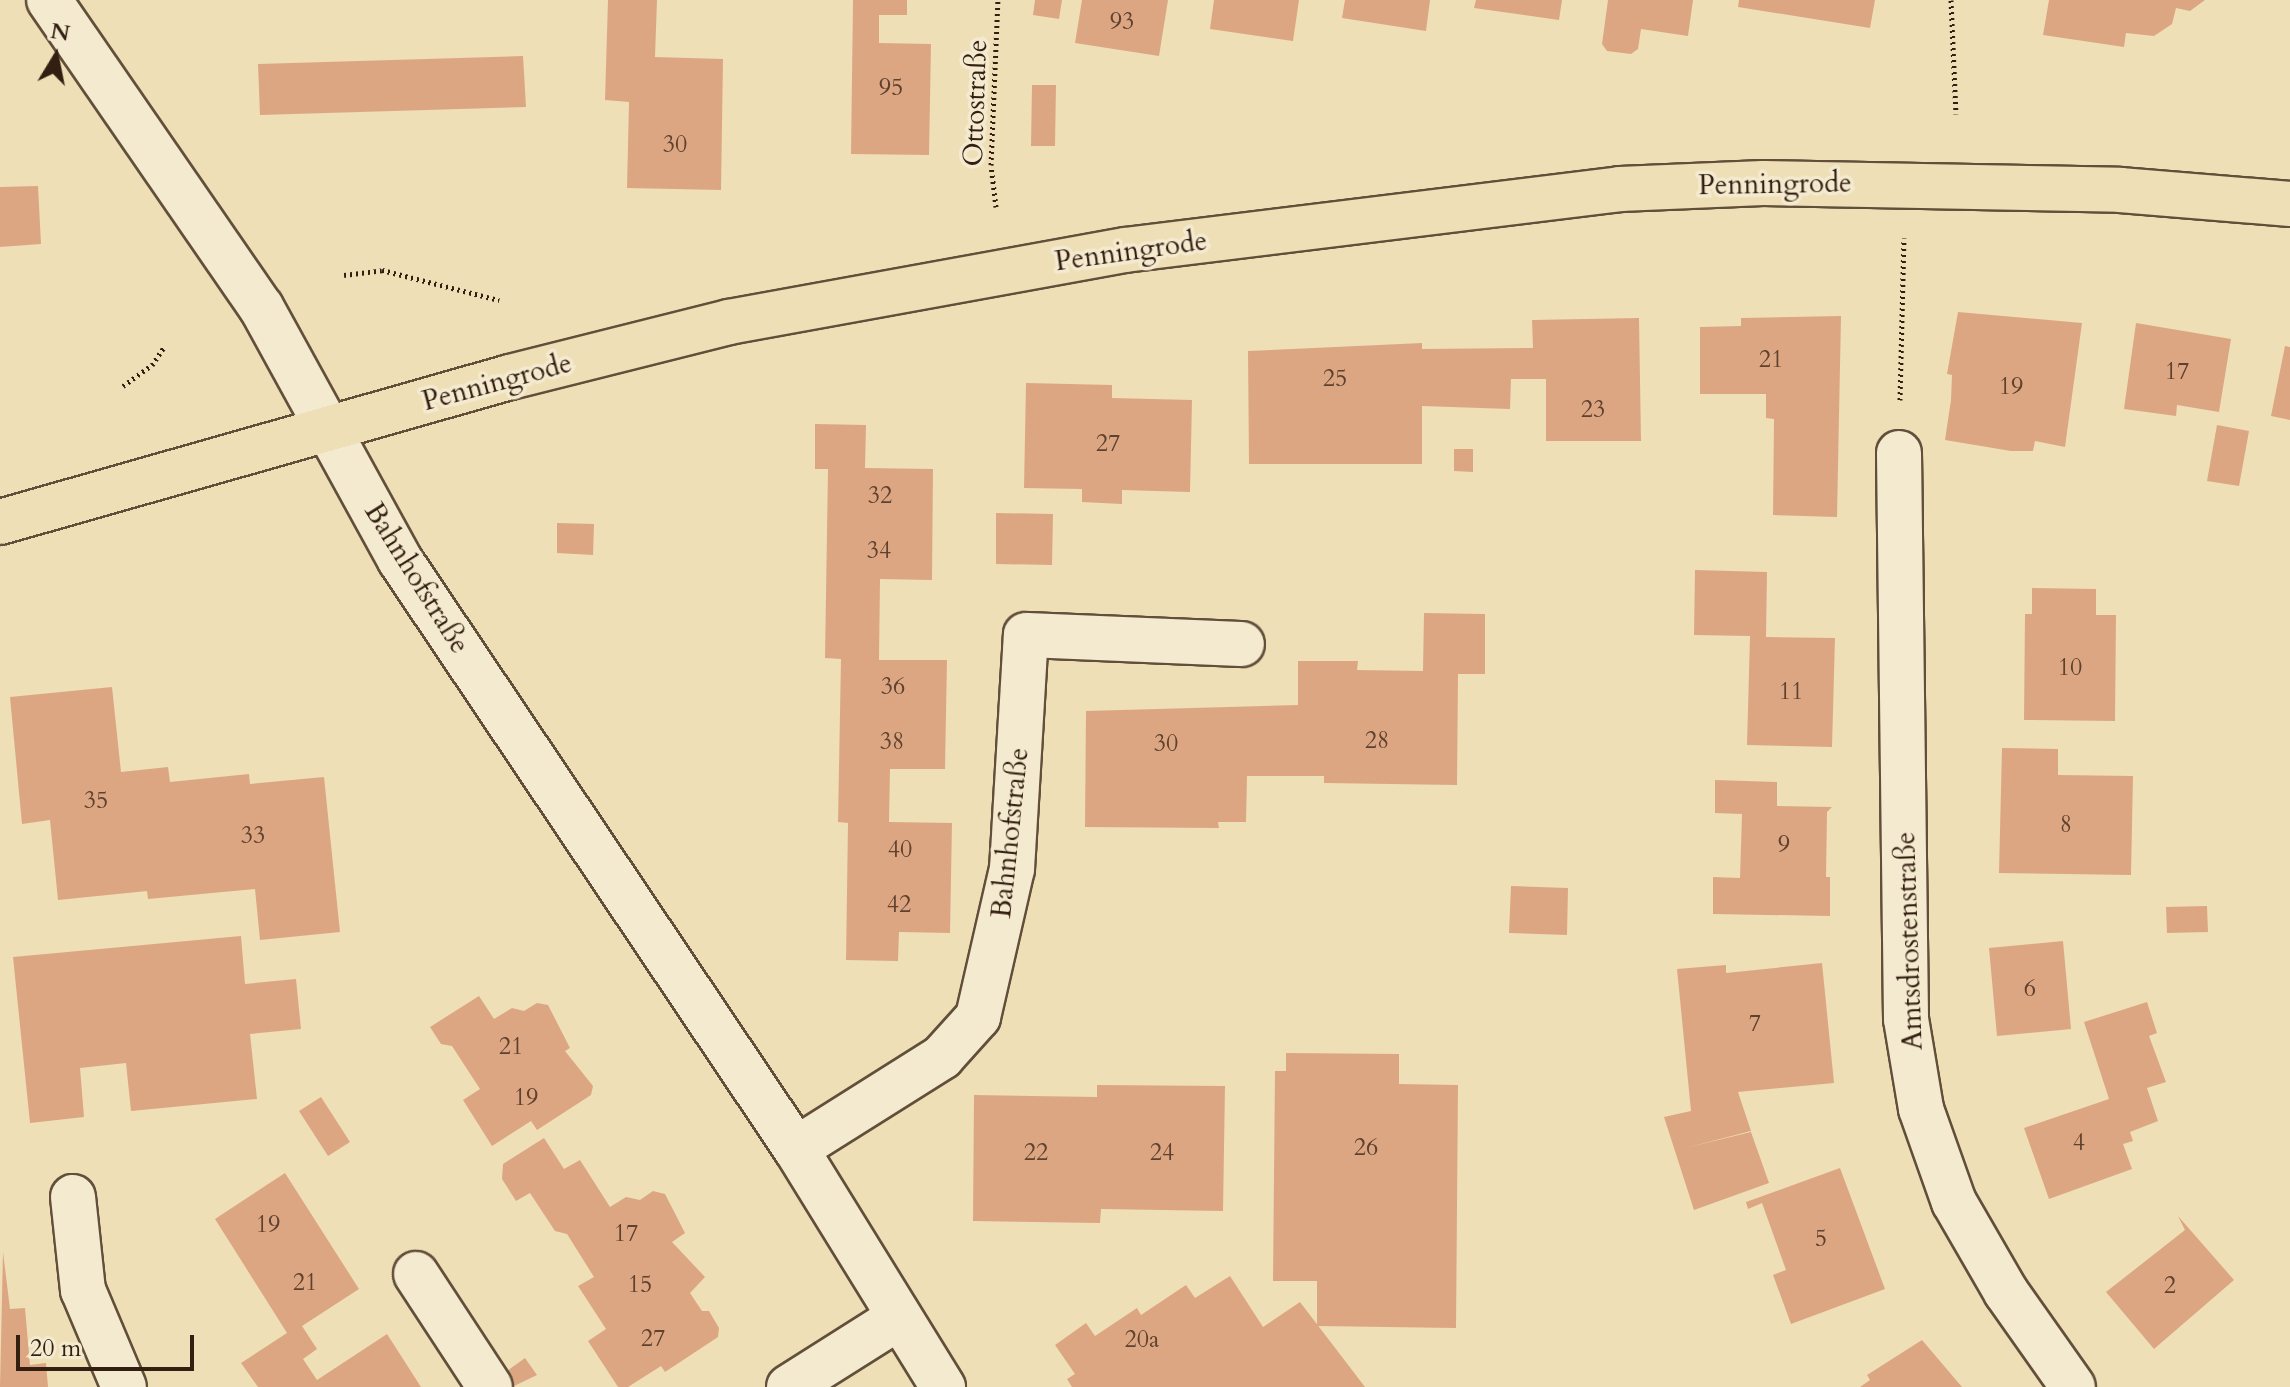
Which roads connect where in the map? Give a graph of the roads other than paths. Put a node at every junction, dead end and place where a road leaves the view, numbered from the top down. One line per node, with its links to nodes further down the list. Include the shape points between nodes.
1 (49, 0): 3 (street, Bahnhofstraße, via 261,307)
2 (2290, 204): 3 (main road, Penningrode, via 2120,190 1907,183 1620,189 1125,250 899,290 729,322)
3 (329, 428): 5 (main road, Penningrode); 7 (street, Bahnhofstraße, via 400,560)
4 (1899, 453): 15 (street, Amtsdrostenstraße, via 1906,1019 1921,1109 1954,1202 2006,1292)
5 (0, 522)
6 (1242, 644): 7 (street, Bahnhofstraße, via 1026,635 1012,869 978,1017 942,1057)
7 (796, 1149): 10 (street, Bahnhofstraße)
8 (73, 1197): 11 (street, via 83,1290)
9 (416, 1274): 12 (street)
10 (898, 1318): 13 (street); 14 (street, Bahnhofstraße)
11 (124, 1387)
12 (490, 1387)
13 (789, 1387)
14 (943, 1387)
15 (2073, 1387)

